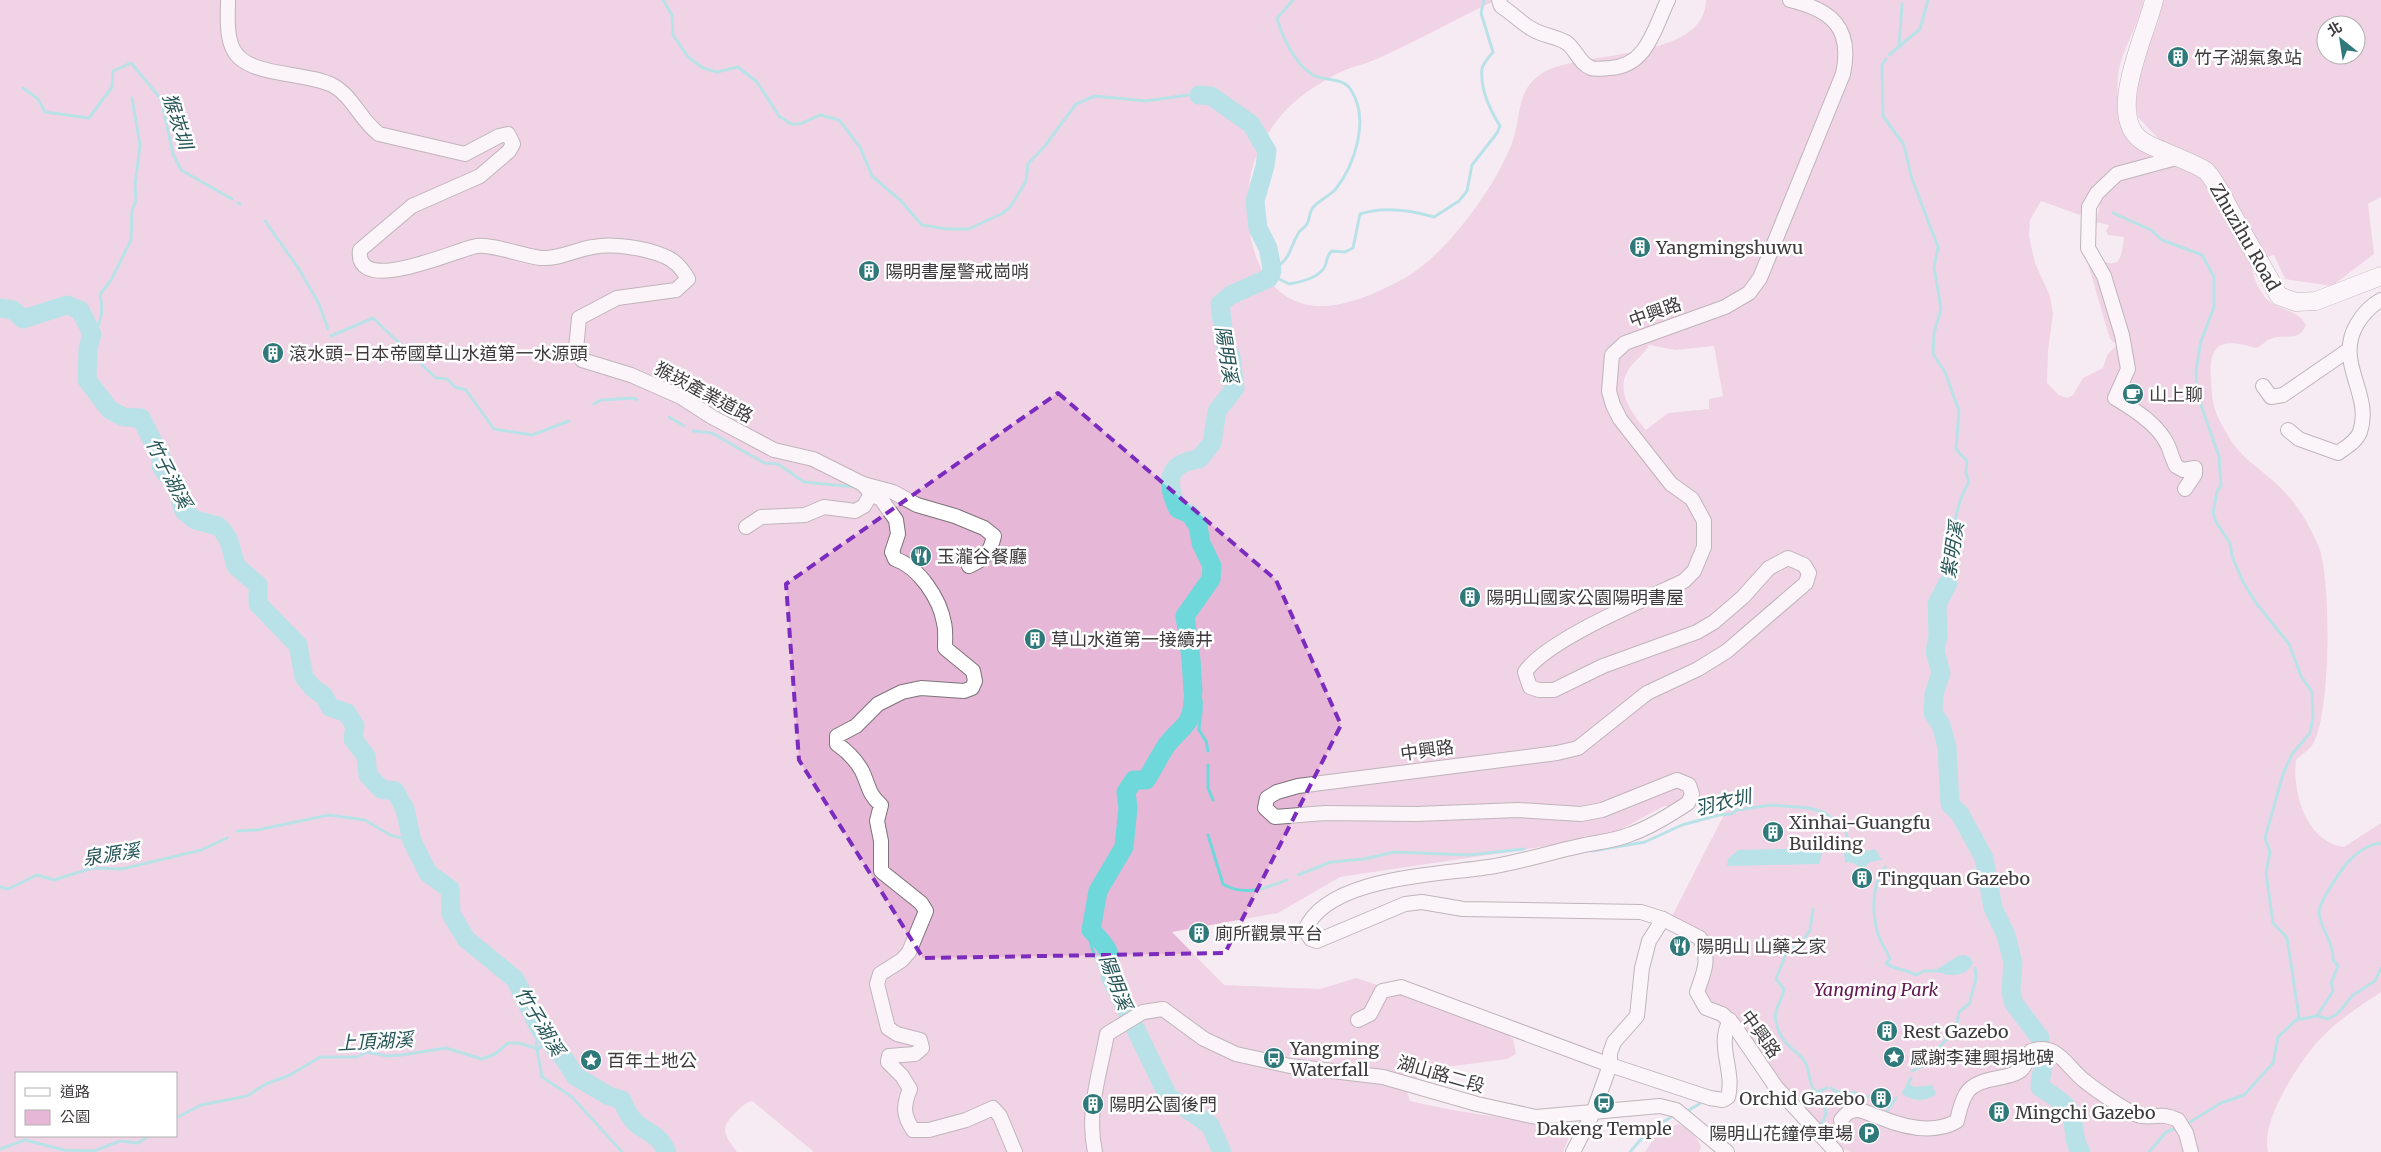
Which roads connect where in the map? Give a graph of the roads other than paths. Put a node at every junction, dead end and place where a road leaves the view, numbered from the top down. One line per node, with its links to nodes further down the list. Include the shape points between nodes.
1 (228, 0): 12 (street, 猴崁產業道路, via 232,48 239,59 248,65 314,79 335,87 378,134 465,154 508,134 513,144 498,162 480,176 412,206 360,250 359,256 364,265 368,268 404,269 478,246 540,258 558,258 593,247 615,247 666,256 683,269 688,279 676,290 617,298 578,318 576,349 582,360 631,375 681,397 774,450 813,459)
2 (1499, 0): 3 (street, via 1501,6 1533,30 1558,38 1571,46 1590,68 1601,69 1617,68 1636,60)
3 (1668, 0)
4 (1790, 0): 16 (street, 中興路, via 1814,6 1828,14 1843,38 1846,61 1760,278 1749,293 1725,307 1625,343 1612,355 1609,383 1613,405 1620,419 1671,484 1692,499 1704,521 1704,548 1694,571 1684,581 1563,641 1531,663 1525,672 1530,687 1554,690 1604,666 1697,632 1743,597 1770,568 1788,558 1804,565 1809,573 1806,583 1726,651 1698,669 1647,693 1578,748 1556,754 1298,786 1267,798 1265,808 1275,817 1325,813 1518,810 1581,814 1602,810 1677,780 1689,785 1692,794 1688,803 1631,835 1496,866 1408,876 1378,884 1336,898 1309,921 1305,930 1311,939 1317,941 1405,904 1422,902 1463,909 1641,912)
5 (2154, 0): 6 (main road, Zhuzihu Road, via 2131,70 2128,112 2132,130 2142,141)
6 (2176, 158): 7 (main road, Zhuzihu Road, via 2206,171 2279,296 2296,302 2316,300); 13 (street, via 2117,174 2097,193 2089,207 2088,248 2104,276 2122,335 2128,369 2115,398 2141,413 2155,428 2169,448 2176,466 2183,470 2195,468)
7 (2381, 276)
8 (2381, 300): 9 (street, via 2362,315 2352,332)
9 (2348, 351): 10 (street, via 2282,395 2271,397); 11 (street, via 2363,410 2360,433 2338,453 2299,439)
10 (2263, 386)
11 (2288, 430)
12 (867, 489): 14 (street, via 864,506 855,511 824,507 804,515 761,517); 15 (street, via 893,492 917,505 984,528 994,536 990,552); 22 (street, 猴崁產業道路, via 881,499 896,520 898,534 892,552 895,559 906,562 924,581 944,623 945,648 973,671 975,681 972,688 964,691 921,688 902,692 878,704 856,726 837,736 837,744 861,770 872,797 881,805 876,821 881,840 881,871 921,903 926,911 909,952 880,974 876,984 888,1028 922,1043 922,1048 915,1054 889,1056 888,1062 910,1089 904,1102 904,1117 913,1130 929,1130 966,1120 992,1108 1000,1116)
13 (2185, 490)
14 (746, 527)
15 (969, 566)
16 (1663, 918): 18 (street, 中興路, via 1700,938 1706,972 1697,992 1706,1008); 19 (street, via 1649,941 1636,1016 1614,1042)
17 (1358, 1020): 19 (street, via 1370,1014 1382,990 1401,987)
18 (1730, 1020): 19 (street, via 1725,1030 1724,1046 1732,1083 1728,1097 1723,1100); 26 (street, 中興路, via 1776,1087)
19 (1610, 1065): 20 (street)
20 (1593, 1113): 23 (street, 湖山路二段, via 1536,1117 1383,1077 1290,1066 1236,1054 1204,1038 1163,1009 1142,1012 1107,1034 1092,1104 1091,1133); 24 (street); 25 (street, 湖山路二段, via 1660,1106 1676,1110)
21 (1843, 1132): 27 (street, via 1841,1120 1847,1112 1858,1110 1892,1122 1921,1128 1945,1128 1957,1120 1966,1093 1971,1088 2017,1073 2024,1067 2031,1051 2041,1047 2051,1048 2086,1082 2140,1116 2159,1114 2178,1120 2186,1133)
22 (1015, 1152)
23 (1095, 1152)
24 (1573, 1152)
25 (1727, 1152)
26 (1836, 1152)
27 (2191, 1152)

